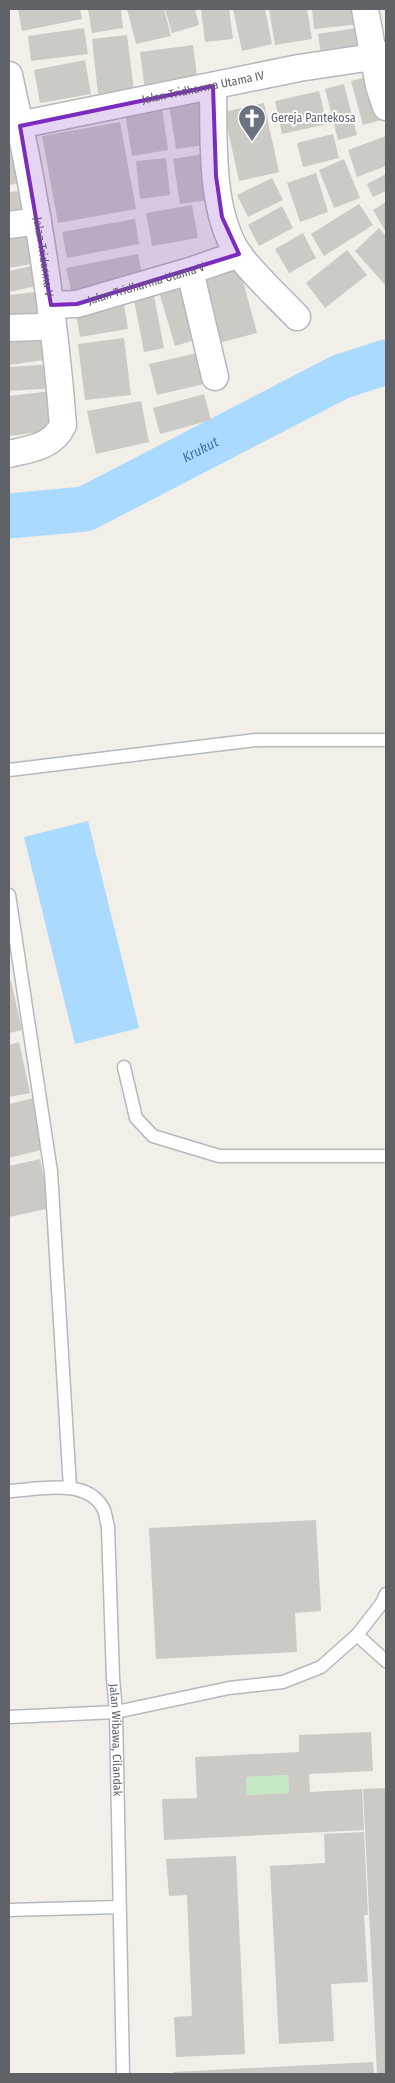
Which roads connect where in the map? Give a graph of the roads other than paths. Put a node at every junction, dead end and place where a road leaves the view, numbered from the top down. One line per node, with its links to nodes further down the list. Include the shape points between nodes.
1 (365, 9): 2 (street)
2 (380, 57): 4 (street, Jalan Tridharma Utama IV, via 299,68); 5 (street, via 379,86)
3 (9, 75): 6 (street, Jalan Tridarma V)
4 (213, 86): 6 (street, Jalan Tridharma Utama IV); 9 (street, via 216,176 222,217)
5 (386, 107)
6 (15, 127): 7 (street, Jalan Tridarma V)
7 (38, 222): 8 (street); 11 (street, Jalan Tridarma V)
8 (9, 225)
9 (239, 254): 10 (street, Jalan Tridharma Utama V); 12 (street)
10 (190, 271): 11 (street, Jalan Tridharma Utama V); 14 (street)
11 (52, 314): 13 (street, Jalan Tridharma Utama V); 15 (street, Jalan Tridarma V, via 63,424 54,439 32,449)
12 (297, 317)
13 (9, 328)
14 (215, 376)
15 (9, 454)
16 (386, 740): 17 (lane, via 256,740)
17 (9, 770)
18 (9, 895): 21 (lane, via 51,1172)
19 (124, 1067): 20 (lane, via 136,1118 153,1136 219,1156)
20 (386, 1156)
21 (70, 1488): 22 (lane, Jalan Wibawa, Cilandak); 26 (lane, Jalan Wibawa, Cilandak, via 95,1498 104,1509 108,1527)
22 (9, 1491)
23 (386, 1594): 24 (lane)
24 (358, 1635): 25 (lane); 26 (lane, via 321,1667 283,1682 230,1688)
25 (386, 1661)
26 (116, 1712): 27 (lane); 28 (lane, Jalan Wibawa, Cilandak)
27 (9, 1717)
28 (120, 1908): 29 (lane); 30 (lane, Jalan Wibawa, Cilandak)
29 (9, 1910)
30 (123, 2074)

